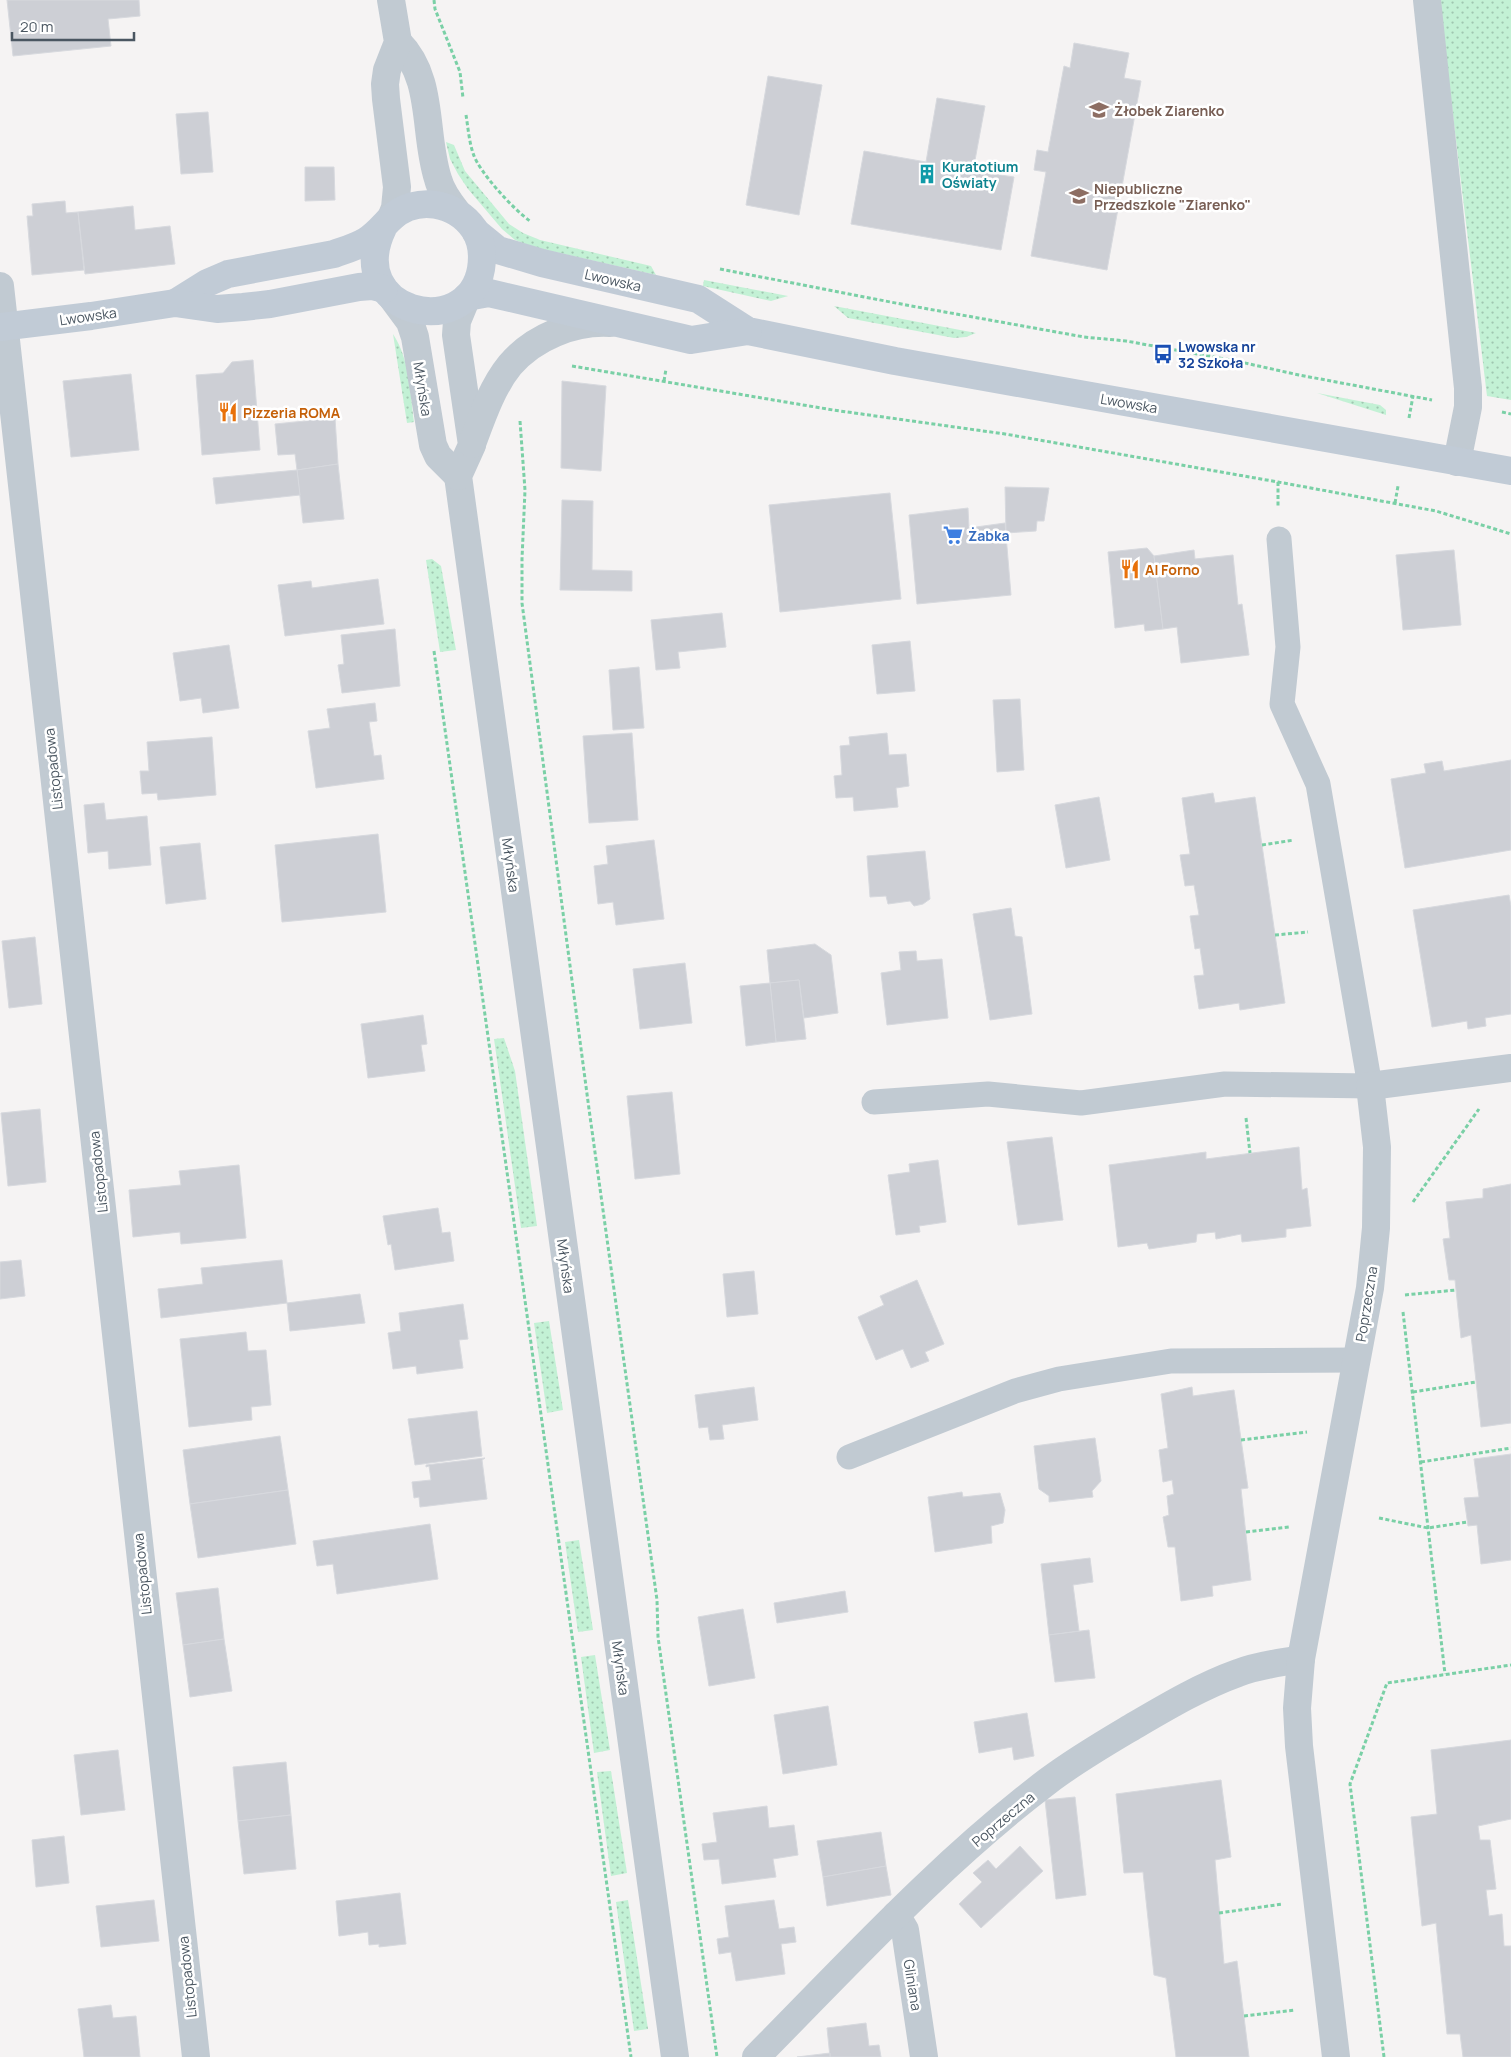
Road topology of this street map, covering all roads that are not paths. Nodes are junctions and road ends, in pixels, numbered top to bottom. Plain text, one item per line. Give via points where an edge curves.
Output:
1 (391, 0) edge
2 (1427, 0) edge
3 (398, 42) junction
4 (457, 212) junction
5 (387, 223) junction
6 (476, 232) junction
7 (0, 286) edge
8 (388, 294) junction
9 (467, 297) junction
10 (175, 304) junction
11 (624, 324) junction
12 (2, 327) edge
13 (748, 330) junction
14 (472, 445) junction
15 (1457, 462) junction
16 (1511, 471) edge
17 (458, 476) junction
18 (1280, 539) dead end
19 (1511, 1068) edge
20 (1370, 1086) junction
21 (874, 1102) dead end
22 (1358, 1360) junction
23 (849, 1456) dead end
24 (1301, 1659) junction
25 (896, 1915) junction
26 (196, 2057) edge
27 (675, 2057) edge
28 (756, 2057) edge
29 (924, 2057) edge
30 (1336, 2057) edge

1 - 3 street
2 - 15 street via 1468,406
3 - 4 street via 408,53 420,77 438,181
3 - 5 street via 386,70 385,84 397,187 396,208
4 - 5 main road via 446,206 423,204 411,206
4 - 6 main road
5 - 8 main road via 374,252 374,265
5 - 10 main road, Lwowska via 366,241 334,254 228,274 207,283
6 - 9 main road via 483,260 475,286
6 - 13 main road, Lwowska via 498,250 542,264 698,298
7 - 12 street, Listopadowa
8 - 9 main road via 404,306 430,312 443,310
8 - 10 main road, Lwowska via 372,286 243,307 217,309
8 - 17 street, Młyńska via 410,322 415,337 433,445 438,456
9 - 11 main road, Lwowska via 489,293
9 - 14 street via 457,321 456,335
10 - 12 main road, Lwowska
11 - 13 main road, Lwowska via 691,340
11 - 14 street via 576,326 543,338 526,350 510,365 499,382
12 - 26 street, Listopadowa
13 - 15 main road, Lwowska via 895,361
14 - 17 street
15 - 16 main road, Lwowska
17 - 27 street, Młyńska
18 - 20 lane via 1288,647 1282,704 1318,784
19 - 20 street
20 - 21 lane via 1225,1084 1081,1104 988,1094
20 - 22 street, Poprzeczna via 1377,1147 1377,1218
22 - 23 lane via 1181,1360 1059,1379 1015,1391
22 - 24 street, Poprzeczna
24 - 25 street, Poprzeczna via 1261,1666 1217,1682 1153,1715 1085,1756 1010,1811
24 - 30 street, Poprzeczna via 1297,1708 1299,1746
25 - 28 street, Poprzeczna
25 - 29 street, Gliniana via 905,1930

